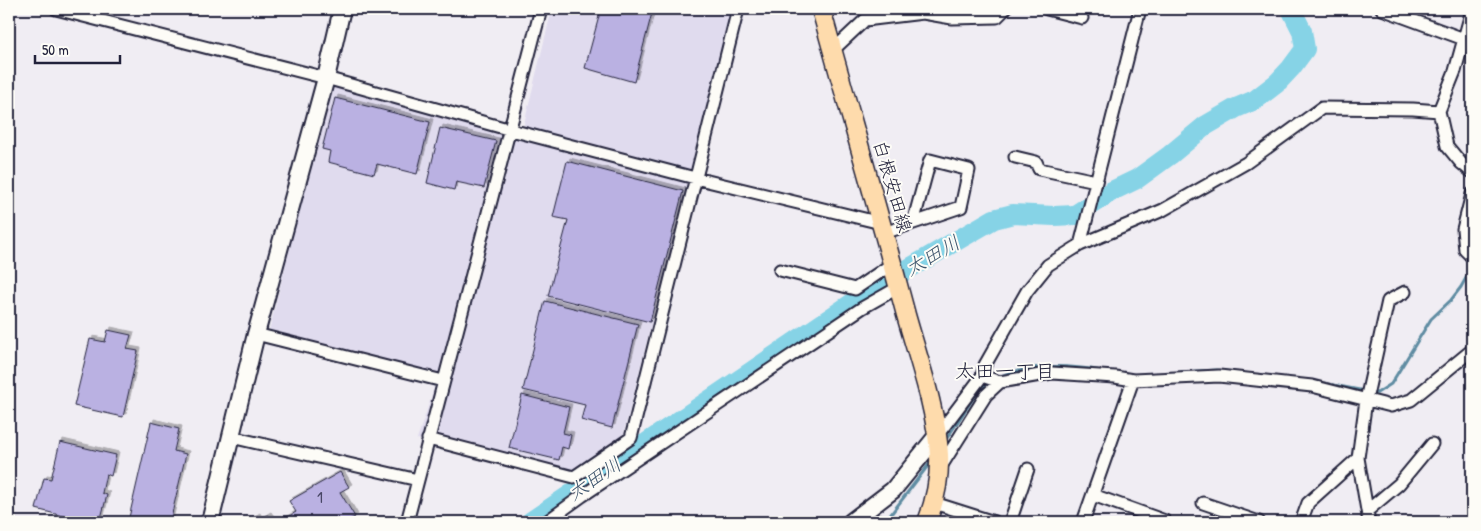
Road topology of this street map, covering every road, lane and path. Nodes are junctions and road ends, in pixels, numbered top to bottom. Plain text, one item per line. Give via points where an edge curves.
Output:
1 (56, 9) edge
2 (342, 9) edge
3 (542, 9) edge
4 (738, 9) edge
5 (821, 9) edge
6 (1005, 9) edge
7 (1047, 9) edge
8 (1140, 9) edge
9 (1382, 9) edge
10 (1472, 10) edge
11 (1082, 18) dead end
12 (1464, 39) junction
13 (832, 51) junction
14 (326, 78) junction
15 (1439, 111) junction
16 (511, 130) junction
17 (1015, 157) dead end
18 (1472, 172) edge
19 (695, 178) junction
20 (1096, 180) junction
21 (1472, 194) edge
22 (913, 223) junction
23 (883, 228) junction
24 (1080, 245) junction
25 (1469, 254) edge
26 (892, 264) junction
27 (780, 270) dead end
28 (899, 287) junction
29 (1405, 292) dead end
30 (256, 334) junction
31 (1472, 350) edge
32 (982, 376) junction
33 (1133, 380) junction
34 (443, 381) junction
35 (1000, 382) junction
36 (1366, 400) junction
37 (231, 436) junction
38 (936, 437) junction
39 (428, 439) junction
40 (1432, 444) dead end
41 (1358, 458) junction
42 (1028, 469) dead end
43 (939, 470) junction
44 (418, 480) junction
45 (1093, 495) junction
46 (1203, 503) dead end
47 (934, 504) junction
48 (1368, 517) edge
49 (1165, 520) dead end
50 (210, 522) edge
51 (407, 522) edge
52 (546, 522) edge
53 (850, 522) edge
54 (927, 522) edge
55 (994, 522) edge
56 (1010, 522) edge
57 (1083, 522) edge
58 (1259, 522) edge
59 (1301, 522) edge

1 - 14 street
2 - 14 street
3 - 16 street
4 - 19 street
5 - 13 main road, 白根安田線
6 - 13 street via 997,17 952,18 923,13 865,20
7 - 11 street
8 - 20 street
9 - 12 street
10 - 12 street
12 - 15 street
13 - 23 main road, 白根安田線
14 - 16 street
14 - 30 street
15 - 18 street via 1447,146
15 - 24 street via 1322,108 1246,163 1213,182 1163,210
16 - 19 street
16 - 34 street
17 - 20 street via 1036,162 1038,169
19 - 23 street
19 - 39 street via 631,438 574,477
20 - 24 street
21 - 25 street via 1463,229
22 - 22 street via 961,207 970,170 930,160
22 - 23 street
23 - 26 main road, 白根安田線
24 - 32 street via 1048,265 1027,291 985,364
26 - 27 street via 855,289
26 - 28 main road, 白根安田線
28 - 38 main road, 白根安田線
28 - 52 street via 862,308
29 - 36 street via 1388,301
30 - 34 street
30 - 37 street
31 - 36 street via 1411,400 1391,406
32 - 35 street
32 - 38 street
33 - 35 street via 1052,373
33 - 36 street via 1219,376 1312,386
33 - 45 street
34 - 39 street
35 - 43 street via 986,395
36 - 41 street
37 - 44 street
37 - 50 street
38 - 43 main road, 白根安田線
38 - 53 street via 893,490
39 - 44 street
40 - 48 street
41 - 48 street
41 - 59 street via 1308,503
42 - 56 street
43 - 47 main road, 白根安田線
44 - 51 street
45 - 49 street
45 - 57 street
46 - 58 street
47 - 54 main road, 白根安田線
47 - 55 street

